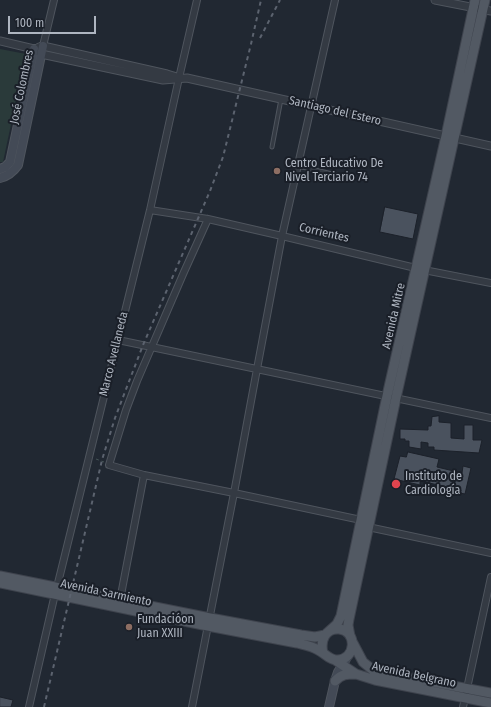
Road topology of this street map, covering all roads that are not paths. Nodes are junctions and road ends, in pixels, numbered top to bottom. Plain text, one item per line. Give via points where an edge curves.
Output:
1 (54, 0) edge
2 (197, 0) edge
3 (335, 0) edge
4 (435, 0) edge
5 (482, 6) edge
6 (0, 41) edge
7 (39, 49) junction
8 (179, 78) junction
9 (281, 99) junction
10 (311, 106) junction
11 (450, 137) junction
12 (491, 146) edge
13 (272, 147) dead end
14 (298, 166) junction
15 (3, 172) edge
16 (341, 176) dead end
17 (150, 210) junction
18 (208, 219) junction
19 (282, 236) junction
20 (421, 269) junction
21 (491, 283) edge
22 (118, 340) junction
23 (151, 347) junction
24 (256, 369) junction
25 (392, 397) junction
26 (491, 418) edge
27 (144, 475) junction
28 (234, 493) junction
29 (361, 520) junction
30 (368, 527) junction
31 (491, 553) edge
32 (0, 576) edge
33 (491, 577) edge
34 (0, 583) edge
35 (56, 590) junction
36 (120, 600) junction
37 (209, 622) junction
38 (326, 634) junction
39 (351, 639) junction
40 (323, 653) junction
41 (339, 663) junction
42 (356, 674) junction
43 (335, 681) junction
44 (491, 693) edge
45 (465, 698) edge
46 (491, 703) edge
47 (29, 707) edge
48 (192, 707) edge
49 (329, 707) edge

1 - 7 street, José Colombres
2 - 8 street, Marco Avellaneda
3 - 10 street
4 - 5 street
5 - 11 main road, Avenida Mitre
6 - 7 street, Santiago del Estero
7 - 8 street, Santiago del Estero via 163,80
7 - 15 main road, José Colombres via 10,162
8 - 9 street, Santiago del Estero
8 - 17 street, Marco Avellaneda
9 - 10 street, Santiago del Estero
9 - 13 lane
10 - 11 street, Santiago del Estero
10 - 14 street
11 - 12 street, Santiago del Estero
11 - 20 main road, Avenida Mitre
14 - 16 lane
14 - 19 street
17 - 18 street, Corrientes
17 - 22 street, Marco Avellaneda
18 - 19 street, Corrientes
18 - 23 street
19 - 20 street, Corrientes
19 - 24 street
20 - 21 street, Corrientes
20 - 25 main road, Avenida Mitre
22 - 23 street
22 - 35 street, Marco Avellaneda
23 - 24 street
23 - 27 street via 126,410 109,465
24 - 25 street
24 - 28 street
25 - 26 street
25 - 29 main road, Avenida Mitre
25 - 30 main road, Avenida Mitre
27 - 28 street
27 - 36 street
28 - 29 street
28 - 37 street
29 - 30 street
29 - 38 main road, Avenida Mitre via 341,616 337,624
30 - 31 street
30 - 39 main road, Avenida Mitre via 349,618
32 - 35 main road, Avenida Sarmiento
33 - 45 street
34 - 35 main road, Avenida Sarmiento
35 - 36 main road, Avenida Sarmiento
35 - 37 main road, Avenida Sarmiento
35 - 47 street, Marco Avellaneda
36 - 37 main road, Avenida Sarmiento
37 - 38 main road, Avenida Sarmiento via 307,637
37 - 40 main road, Avenida Sarmiento via 303,644
37 - 48 street
38 - 39 main road via 338,629 347,632
38 - 40 main road via 322,644
39 - 41 main road via 350,653 339,660
39 - 45 main road, Avenida Belgrano via 363,662 374,670
40 - 41 main road
41 - 42 main road, Avenida Belgrano
41 - 43 main road
42 - 43 main road via 344,674
42 - 45 main road, Avenida Belgrano
43 - 49 main road
44 - 45 main road, Avenida Belgrano
45 - 46 main road, Avenida Belgrano

